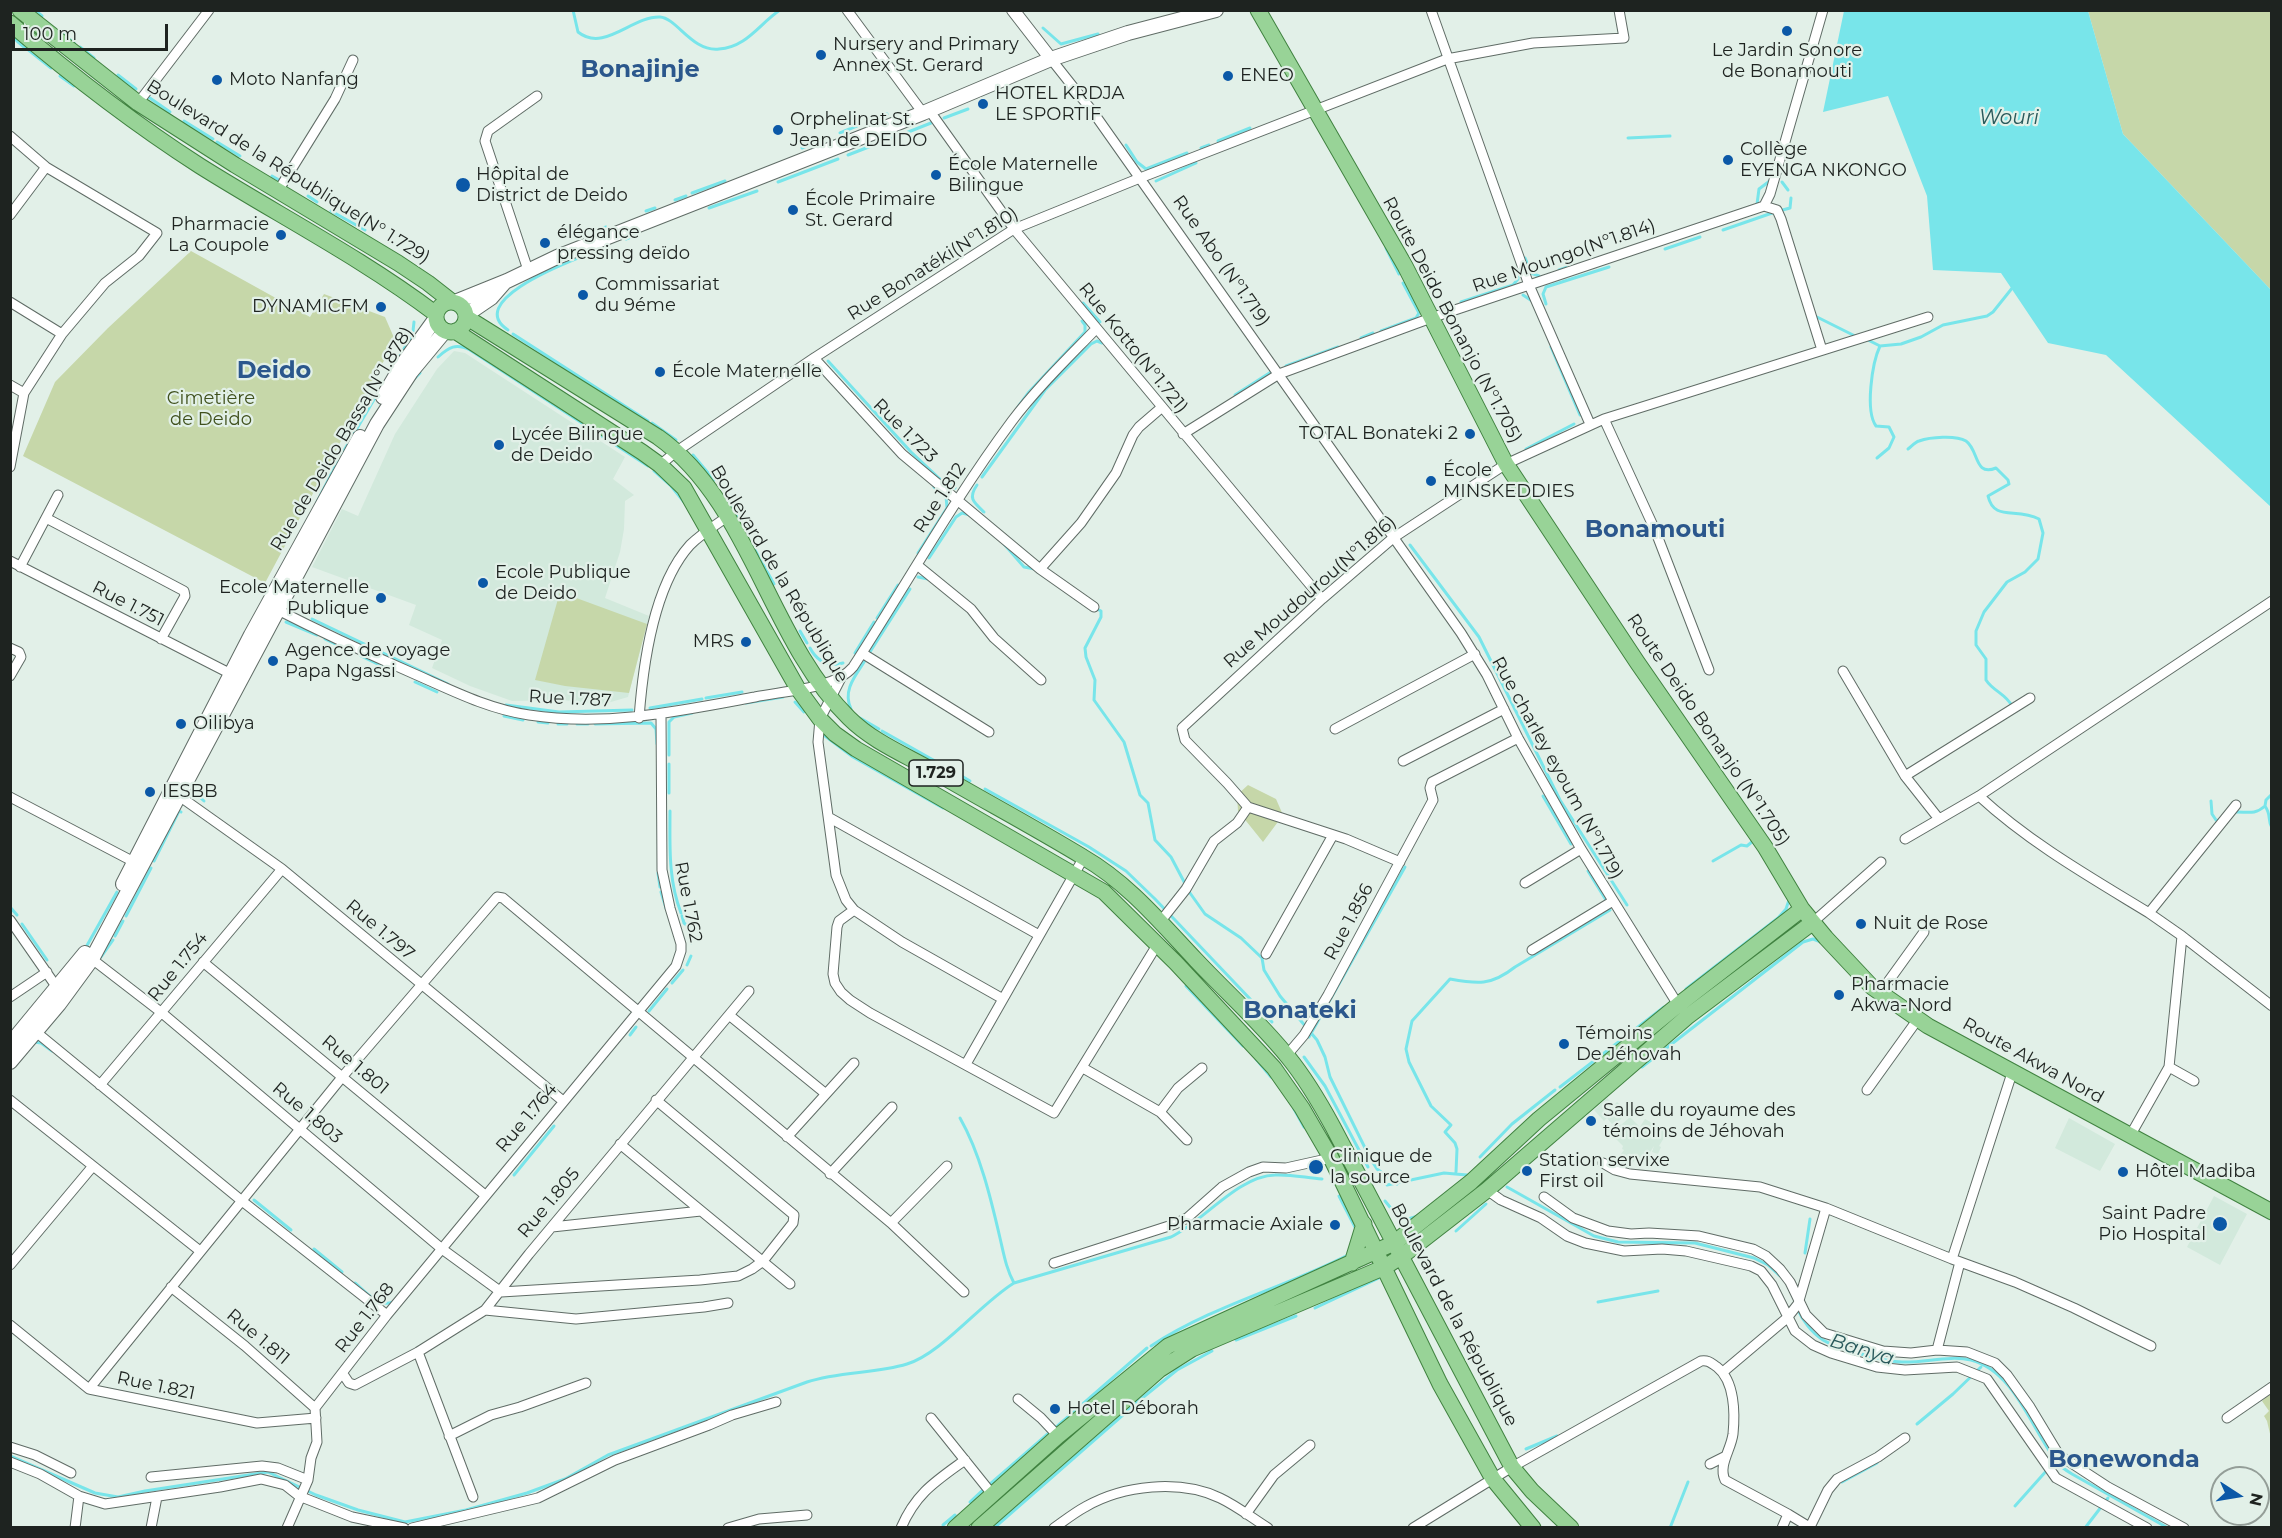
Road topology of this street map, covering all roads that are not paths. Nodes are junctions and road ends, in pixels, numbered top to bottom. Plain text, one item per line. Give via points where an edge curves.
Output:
1 (20, 10) edge
2 (209, 10) edge
3 (847, 10) edge
4 (1013, 10) edge
5 (1216, 10) edge
6 (1258, 10) edge
7 (1431, 10) edge
8 (1619, 10) edge
9 (1823, 10) edge
10 (10, 23) edge
11 (1051, 59) junction
12 (1447, 59) junction
13 (353, 60) dead end
14 (537, 96) dead end
15 (138, 103) junction
16 (1315, 110) junction
17 (926, 111) junction
18 (10, 136) edge
19 (46, 167) junction
20 (1140, 178) junction
21 (278, 191) junction
22 (1764, 206) junction
23 (10, 215) edge
24 (1014, 229) junction
25 (528, 270) junction
26 (507, 281) junction
27 (1529, 285) junction
28 (10, 302) edge
29 (453, 302) junction
30 (436, 316) junction
31 (466, 316) junction
32 (1928, 317) dead end
33 (1431, 318) junction
34 (1095, 330) junction
35 (450, 331) junction
36 (63, 334) junction
37 (1822, 350) junction
38 (814, 358) junction
39 (1279, 374) junction
40 (10, 385) edge
41 (24, 393) junction
42 (1161, 408) junction
43 (1604, 418) junction
44 (1590, 424) junction
45 (1183, 434) junction
46 (677, 451) junction
47 (1506, 464) junction
48 (660, 465) junction
49 (10, 467) edge
50 (58, 495) dead end
51 (957, 500) junction
52 (46, 518) junction
53 (728, 518) junction
54 (708, 529) junction
55 (1393, 538) junction
56 (10, 561) edge
57 (916, 565) junction
58 (20, 567) junction
59 (1040, 569) junction
60 (1322, 599) junction
61 (2271, 601) edge
62 (272, 607) junction
63 (1094, 607) dead end
64 (777, 610) junction
65 (759, 619) junction
66 (161, 639) junction
67 (10, 648) edge
68 (862, 653) junction
69 (1475, 654) junction
70 (1709, 670) dead end
71 (1843, 671) dead end
72 (231, 674) junction
73 (10, 676) edge
74 (841, 678) junction
75 (1041, 680) dead end
76 (820, 684) junction
77 (798, 689) junction
78 (2030, 698) dead end
79 (831, 699) junction
80 (1504, 710) junction
81 (661, 715) junction
82 (639, 718) junction
83 (820, 719) junction
84 (1335, 729) dead end
85 (989, 732) dead end
86 (1518, 738) junction
87 (1403, 761) dead end
88 (1905, 776) junction
89 (176, 794) junction
90 (1979, 796) junction
91 (10, 797) edge
92 (2236, 805) dead end
93 (1248, 807) junction
94 (830, 818) junction
95 (1939, 819) junction
96 (1333, 835) junction
97 (1905, 839) dead end
98 (1581, 849) junction
99 (1084, 857) junction
100 (134, 862) junction
101 (1400, 862) junction
102 (1881, 862) dead end
103 (282, 869) junction
104 (1074, 873) junction
105 (1525, 883) dead end
106 (1613, 901) junction
107 (1802, 909) junction
108 (854, 910) junction
109 (2149, 913) junction
110 (1166, 916) junction
111 (10, 920) edge
112 (1812, 922) junction
113 (1924, 933) dead end
114 (1039, 935) junction
115 (2182, 936) junction
116 (1157, 945) junction
117 (1532, 950) dead end
118 (1266, 954) dead end
119 (92, 959) junction
120 (203, 962) junction
121 (46, 972) junction
122 (421, 986) junction
123 (58, 989) junction
124 (749, 992) dead end
125 (1880, 993) junction
126 (10, 997) edge
127 (1003, 999) junction
128 (2271, 1006) edge
129 (639, 1010) junction
130 (1682, 1011) junction
131 (162, 1013) junction
132 (729, 1015) junction
133 (1918, 1019) junction
134 (36, 1032) junction
135 (10, 1044) edge
136 (1287, 1055) junction
137 (692, 1057) junction
138 (10, 1062) edge
139 (854, 1063) dead end
140 (966, 1064) junction
141 (2169, 1067) junction
142 (1083, 1068) junction
143 (1202, 1068) dead end
144 (2012, 1073) junction
145 (343, 1076) junction
146 (2194, 1081) dead end
147 (100, 1085) junction
148 (1867, 1090) dead end
149 (826, 1094) junction
150 (10, 1100) edge
151 (656, 1100) junction
152 (563, 1101) junction
153 (892, 1107) dead end
154 (1160, 1112) junction
155 (300, 1129) junction
156 (2130, 1136) junction
157 (787, 1137) junction
158 (1186, 1140) dead end
159 (620, 1144) junction
160 (1331, 1158) junction
161 (1603, 1163) dead end
162 (93, 1166) junction
163 (947, 1166) dead end
164 (830, 1174) junction
165 (1487, 1190) junction
166 (485, 1195) junction
167 (1544, 1197) dead end
168 (242, 1201) junction
169 (1826, 1208) junction
170 (701, 1211) junction
171 (2271, 1212) edge
172 (1379, 1216) junction
173 (891, 1223) junction
174 (1364, 1224) junction
175 (552, 1227) junction
176 (1412, 1229) junction
177 (442, 1249) junction
178 (1398, 1250) junction
179 (200, 1251) junction
180 (1378, 1252) junction
181 (763, 1261) junction
182 (1956, 1261) junction
183 (1054, 1263) dead end
184 (1352, 1263) junction
185 (10, 1265) edge
186 (1385, 1267) junction
187 (790, 1284) dead end
188 (171, 1287) junction
189 (501, 1292) junction
190 (964, 1293) dead end
191 (1798, 1301) junction
192 (728, 1303) dead end
193 (485, 1310) junction
194 (387, 1315) junction
195 (1788, 1316) junction
196 (10, 1325) edge
197 (2151, 1346) dead end
198 (1937, 1350) junction
199 (418, 1352) junction
200 (1723, 1372) junction
201 (343, 1374) junction
202 (586, 1383) dead end
203 (2271, 1387) edge
204 (89, 1389) junction
205 (1018, 1399) dead end
206 (776, 1402) dead end
207 (316, 1413) junction
208 (931, 1418) dead end
209 (2227, 1418) dead end
210 (449, 1436) junction
211 (1058, 1436) junction
212 (1905, 1438) dead end
213 (1310, 1445) dead end
214 (10, 1447) edge
215 (1726, 1456) junction
216 (966, 1460) junction
217 (11, 1464) edge
218 (1710, 1464) dead end
219 (1512, 1467) junction
220 (71, 1473) dead end
221 (151, 1477) dead end
222 (1493, 1479) junction
223 (303, 1489) junction
224 (992, 1494) junction
225 (79, 1496) junction
226 (157, 1497) junction
227 (473, 1497) dead end
228 (1245, 1514) junction
229 (1788, 1514) junction
230 (807, 1515) dead end
231 (759, 1523) edge
232 (75, 1527) edge
233 (151, 1527) edge
234 (288, 1527) edge
235 (404, 1527) edge
236 (412, 1527) edge
237 (728, 1527) edge
238 (901, 1527) edge
239 (955, 1527) edge
240 (979, 1527) edge
241 (1054, 1527) edge
242 (1268, 1527) edge
243 (1413, 1527) edge
244 (1533, 1527) edge
245 (1571, 1527) edge
246 (1782, 1527) edge
247 (1810, 1527) edge
248 (2147, 1527) edge
249 (2184, 1527) edge

1 - 15 main road, Boulevard de la République(N° 1.729)
2 - 15 street
3 - 17 street, Rue Kotto(N°1.721)
4 - 11 street, Rue Abo (N°1.719)
5 - 11 main road via 1128,33
6 - 16 main road, Route Deido Bonanjo (N°1.705)
7 - 12 street
8 - 12 street, Rue Bonatéki(N°1.810) via 1624,38 1533,43
9 - 22 street
10 - 30 main road, Boulevard de la République(N° 1.729) via 122,112 199,165 383,277
11 - 17 main road
11 - 20 street, Rue Abo (N°1.719)
12 - 16 street, Rue Bonatéki(N°1.810)
12 - 27 street
13 - 21 street via 335,99
14 - 25 street via 488,131 485,141
15 - 21 main road, Boulevard de la République(N° 1.729)
16 - 20 street, Rue Bonatéki(N°1.810)
16 - 33 main road, Route Deido Bonanjo (N°1.705) via 1401,258
17 - 24 street, Rue Kotto(N°1.721)
17 - 25 main road
18 - 19 street
19 - 23 street
19 - 36 street via 156,233 139,256 105,283
20 - 24 street, Rue Bonatéki(N°1.810)
20 - 39 street, Rue Abo (N°1.719)
21 - 29 main road, Boulevard de la République(N° 1.729) via 398,263
22 - 27 street, Rue Moungo(N°1.814)
22 - 37 street via 1777,210 1781,219
24 - 34 street, Rue Kotto(N°1.721)
24 - 38 street, Rue Bonatéki(N°1.810)
25 - 26 main road
26 - 29 main road
26 - 31 main road
27 - 33 street, Rue Moungo(N°1.814)
27 - 44 street
28 - 36 street
29 - 30 main road via 439,307
29 - 31 main road via 461,305
30 - 35 main road via 439,326
30 - 62 main road, Rue de Deido Bassa(N°1.878) via 385,394
31 - 35 main road via 464,325
31 - 46 main road, Boulevard de la République / 1.729
32 - 37 street, Rue Moudourou(N°1.816)
33 - 39 street, Rue Moungo(N°1.814)
33 - 47 main road, Route Deido Bonanjo (N°1.705)
34 - 42 street, Rue Kotto(N°1.721)
34 - 51 street, Rue 1.812 via 1029,399
35 - 48 main road, Boulevard de la République / 1.729
35 - 62 main road, Rue de Deido Bassa(N°1.878) via 411,372 377,424
36 - 41 street
37 - 43 street, Rue Moudourou(N°1.816)
38 - 46 street, Rue Bonatéki(N°1.810)
38 - 51 street, Rue 1.723 via 902,454
39 - 45 street, Rue Moungo(N°1.814)
39 - 55 street, Rue Abo (N°1.719)
40 - 41 street
41 - 49 street
42 - 45 street, Rue Kotto(N°1.721)
42 - 59 street via 1139,427 1110,482 1081,523
43 - 44 street, Rue Moudourou(N°1.816)
43 - 70 street via 1655,530
44 - 47 street, Rue Moudourou(N°1.816)
45 - 60 street, Rue Kotto(N°1.721)
46 - 48 street, Rue Bonatéki(N°1.810)
46 - 53 main road, Boulevard de la République / 1.729
47 - 55 street, Rue Moudourou(N°1.816)
47 - 107 main road, Route Deido Bonanjo (N°1.705) via 1765,847
48 - 54 main road, Boulevard de la République / 1.729 via 684,488
50 - 52 street
51 - 57 street, Rue 1.812
51 - 59 street, Rue 1.723
52 - 58 street
52 - 66 street via 184,591
53 - 54 street
53 - 64 main road, Boulevard de la République / 1.729
54 - 65 main road, Boulevard de la République / 1.729
54 - 82 street via 689,546 664,592 646,657
55 - 60 street, Rue Moudourou(N°1.816)
55 - 69 street, Rue charley eyoum (N°1.719)
56 - 58 street, Rue 1.751
57 - 68 street, Rue 1.812
57 - 75 street via 971,609 1010,654
58 - 66 street, Rue 1.751
59 - 63 street, Rue 1.723
60 - 93 street, Rue Moudourou(N°1.816) via 1182,728 1185,740
61 - 90 street
62 - 72 main road, Rue de Deido Bassa(N°1.878)
62 - 82 street, Rue 1.787 via 498,709 565,719
62 - 89 main road, Rue de Deido Bassa(N°1.878)
64 - 65 main road
64 - 76 main road, Boulevard de la République / 1.729
65 - 77 main road, Boulevard de la République / 1.729
66 - 72 street, Rue 1.751
67 - 73 street via 21,657
68 - 74 street, Rue 1.812
68 - 85 street
69 - 80 street, Rue charley eyoum (N°1.719)
69 - 84 street
71 - 88 street
72 - 89 main road, Rue de Deido Bassa(N°1.878)
74 - 76 street
74 - 79 street, Rue 1.812
76 - 77 street, Rue 1.787
76 - 79 main road, Boulevard de la République / 1.729
77 - 81 street, Rue 1.787
77 - 83 main road, Boulevard de la République / 1.729
78 - 88 street
79 - 83 street, Rue 1.812
79 - 99 main road, Boulevard de la République / 1.729 via 865,732
80 - 86 street, Rue charley eyoum (N°1.719)
80 - 87 street
81 - 82 street, Rue 1.787
81 - 129 street, Rue 1.762 via 662,870 681,951 676,966
83 - 94 street via 819,749
83 - 104 main road, Boulevard de la République / 1.729 via 881,765
86 - 98 street, Rue charley eyoum (N°1.719)
86 - 101 street, Rue 1.856 via 1432,782 1433,800
88 - 95 street
89 - 100 main road, Rue de Deido Bassa(N°1.878)
89 - 103 street, Rue 1.797
89 - 119 main road, Rue de Deido Bassa(N°1.878)
90 - 95 street
90 - 109 street via 2064,861
91 - 100 street
92 - 109 street
93 - 96 street
93 - 110 street via 1237,823 1214,841
94 - 108 street via 836,875
94 - 114 street
95 - 97 street
96 - 101 street
96 - 118 street
98 - 105 street
98 - 106 street, Rue charley eyoum (N°1.719)
99 - 104 street
99 - 110 main road, Boulevard de la République / 1.729
100 - 123 main road, Rue de Deido Bassa(N°1.878) via 92,943
101 - 136 street, Rue 1.856 via 1316,1015
102 - 112 street
103 - 120 street, Rue 1.754
103 - 122 street, Rue 1.797
104 - 114 street
104 - 116 main road, Boulevard de la République / 1.729 via 1104,892
106 - 117 street
106 - 130 street, Rue charley eyoum (N°1.719)
107 - 112 main road, Route Akwa Nord
107 - 130 main road
108 - 127 street
108 - 140 street via 837,927 833,974 841,992 870,1013
109 - 115 street
110 - 136 main road, Boulevard de la République / 1.729
111 - 121 street
112 - 125 main road, Route Akwa Nord
112 - 130 main road
113 - 125 street
114 - 127 street
115 - 128 street
115 - 141 street
116 - 142 street
116 - 160 main road, Boulevard de la République / 1.729 via 1274,1068
119 - 131 street, Rue 1.803
119 - 134 main road, Rue de Deido Bassa(N°1.878)
120 - 131 street, Rue 1.754
120 - 145 street, Rue 1.801
121 - 123 street
121 - 126 street
122 - 129 street via 494,898 500,897
122 - 145 street
122 - 152 street, Rue 1.797
123 - 135 main road, Rue de Deido Bassa(N°1.878)
124 - 132 street, Rue 1.805
125 - 133 main road, Route Akwa Nord
127 - 140 street
129 - 137 street
129 - 152 street, Rue 1.764
130 - 165 main road
130 - 176 main road via 1539,1119 1471,1182
131 - 147 street, Rue 1.754
131 - 155 street, Rue 1.803
132 - 137 street, Rue 1.805
132 - 149 street
133 - 144 main road, Route Akwa Nord
133 - 148 street
134 - 138 main road, Rue de Deido Bassa(N°1.878)
134 - 147 street
136 - 172 main road, Boulevard de la République / 1.729 via 1317,1098
137 - 151 street, Rue 1.805
137 - 157 street
139 - 149 street
140 - 142 street via 1054,1113
141 - 146 street
141 - 156 street
142 - 154 street
143 - 154 street via 1178,1088
144 - 156 main road, Route Akwa Nord
144 - 182 street
145 - 155 street
145 - 166 street, Rue 1.801
147 - 168 street
149 - 157 street
150 - 162 street
151 - 159 street, Rue 1.805
151 - 181 street via 794,1215 793,1223
152 - 166 street, Rue 1.764
153 - 164 street
154 - 158 street
155 - 168 street
155 - 177 street, Rue 1.803
156 - 171 main road, Route Akwa Nord
157 - 164 street
159 - 170 street
159 - 175 street, Rue 1.805
160 - 174 main road, Boulevard de la République / 1.729
160 - 183 street via 1286,1168 1263,1167 1222,1187 1175,1224
161 - 169 street via 1630,1174 1760,1187
162 - 179 street
162 - 185 street
163 - 173 street
164 - 173 street
165 - 178 main road
165 - 195 street via 1585,1244 1624,1251 1686,1251 1751,1266 1761,1271 1772,1285
166 - 177 street, Rue 1.764
167 - 191 street via 1573,1218 1608,1231 1699,1236 1753,1249 1780,1269
168 - 179 street
168 - 194 street
169 - 182 street
169 - 191 street
170 - 175 street
170 - 181 street
172 - 176 main road
172 - 178 main road, Boulevard de la République / 1.729
173 - 190 street
174 - 180 main road, Boulevard de la République / 1.729
174 - 184 main road
175 - 189 street, Rue 1.805
176 - 178 main road
177 - 189 street, Rue 1.803
177 - 194 street, Rue 1.768
178 - 180 main road
178 - 186 main road
178 - 219 main road, Boulevard de la République
179 - 188 street
180 - 184 main road
180 - 186 main road, Boulevard de la République
181 - 187 street
181 - 189 street via 738,1276
182 - 197 street via 2015,1282
182 - 198 street
184 - 211 main road via 1168,1346
186 - 222 main road, Boulevard de la République via 1440,1384
186 - 240 main road via 1175,1358
188 - 204 street
188 - 207 street, Rue 1.811 via 245,1346
189 - 193 street, Rue 1.805
191 - 195 street
191 - 198 street via 1824,1333 1883,1351
192 - 193 street via 576,1319
193 - 199 street, Rue 1.805
194 - 201 street, Rue 1.768
195 - 200 street
195 - 248 street via 1795,1331 1813,1345 1859,1363 1905,1370 1957,1366 1988,1379 2056,1478
196 - 204 street, Rue 1.821
198 - 249 street via 1967,1352 1995,1363 2030,1407 2059,1455 2108,1487
199 - 201 street, Rue 1.805 via 355,1385
199 - 210 street
200 - 215 street via 1729,1383 1732,1407 1733,1436
200 - 219 street via 1710,1362 1701,1361
201 - 207 street, Rue 1.768
202 - 210 street via 491,1415
203 - 209 street
204 - 207 street, Rue 1.821 via 257,1423
205 - 211 street
206 - 236 street via 615,1460 538,1498
207 - 223 street via 317,1442
208 - 216 street
210 - 227 street
211 - 224 main road
212 - 247 street via 1837,1479
213 - 228 street via 1274,1475
214 - 220 street
215 - 218 street
215 - 229 street via 1722,1470 1725,1480
216 - 224 street
216 - 238 street via 915,1500
217 - 225 street via 40,1474
219 - 222 street
219 - 245 main road, Boulevard de la République
221 - 223 street via 262,1466 278,1468
222 - 243 street
222 - 244 main road, Boulevard de la République
223 - 226 street via 261,1479
223 - 234 street
223 - 235 street via 352,1517
224 - 239 main road
225 - 226 street via 105,1504
225 - 232 street
226 - 233 street
228 - 241 street via 1219,1498 1189,1488 1144,1488 1086,1506
228 - 242 street
229 - 246 street
229 - 247 street
230 - 231 street
231 - 237 street

